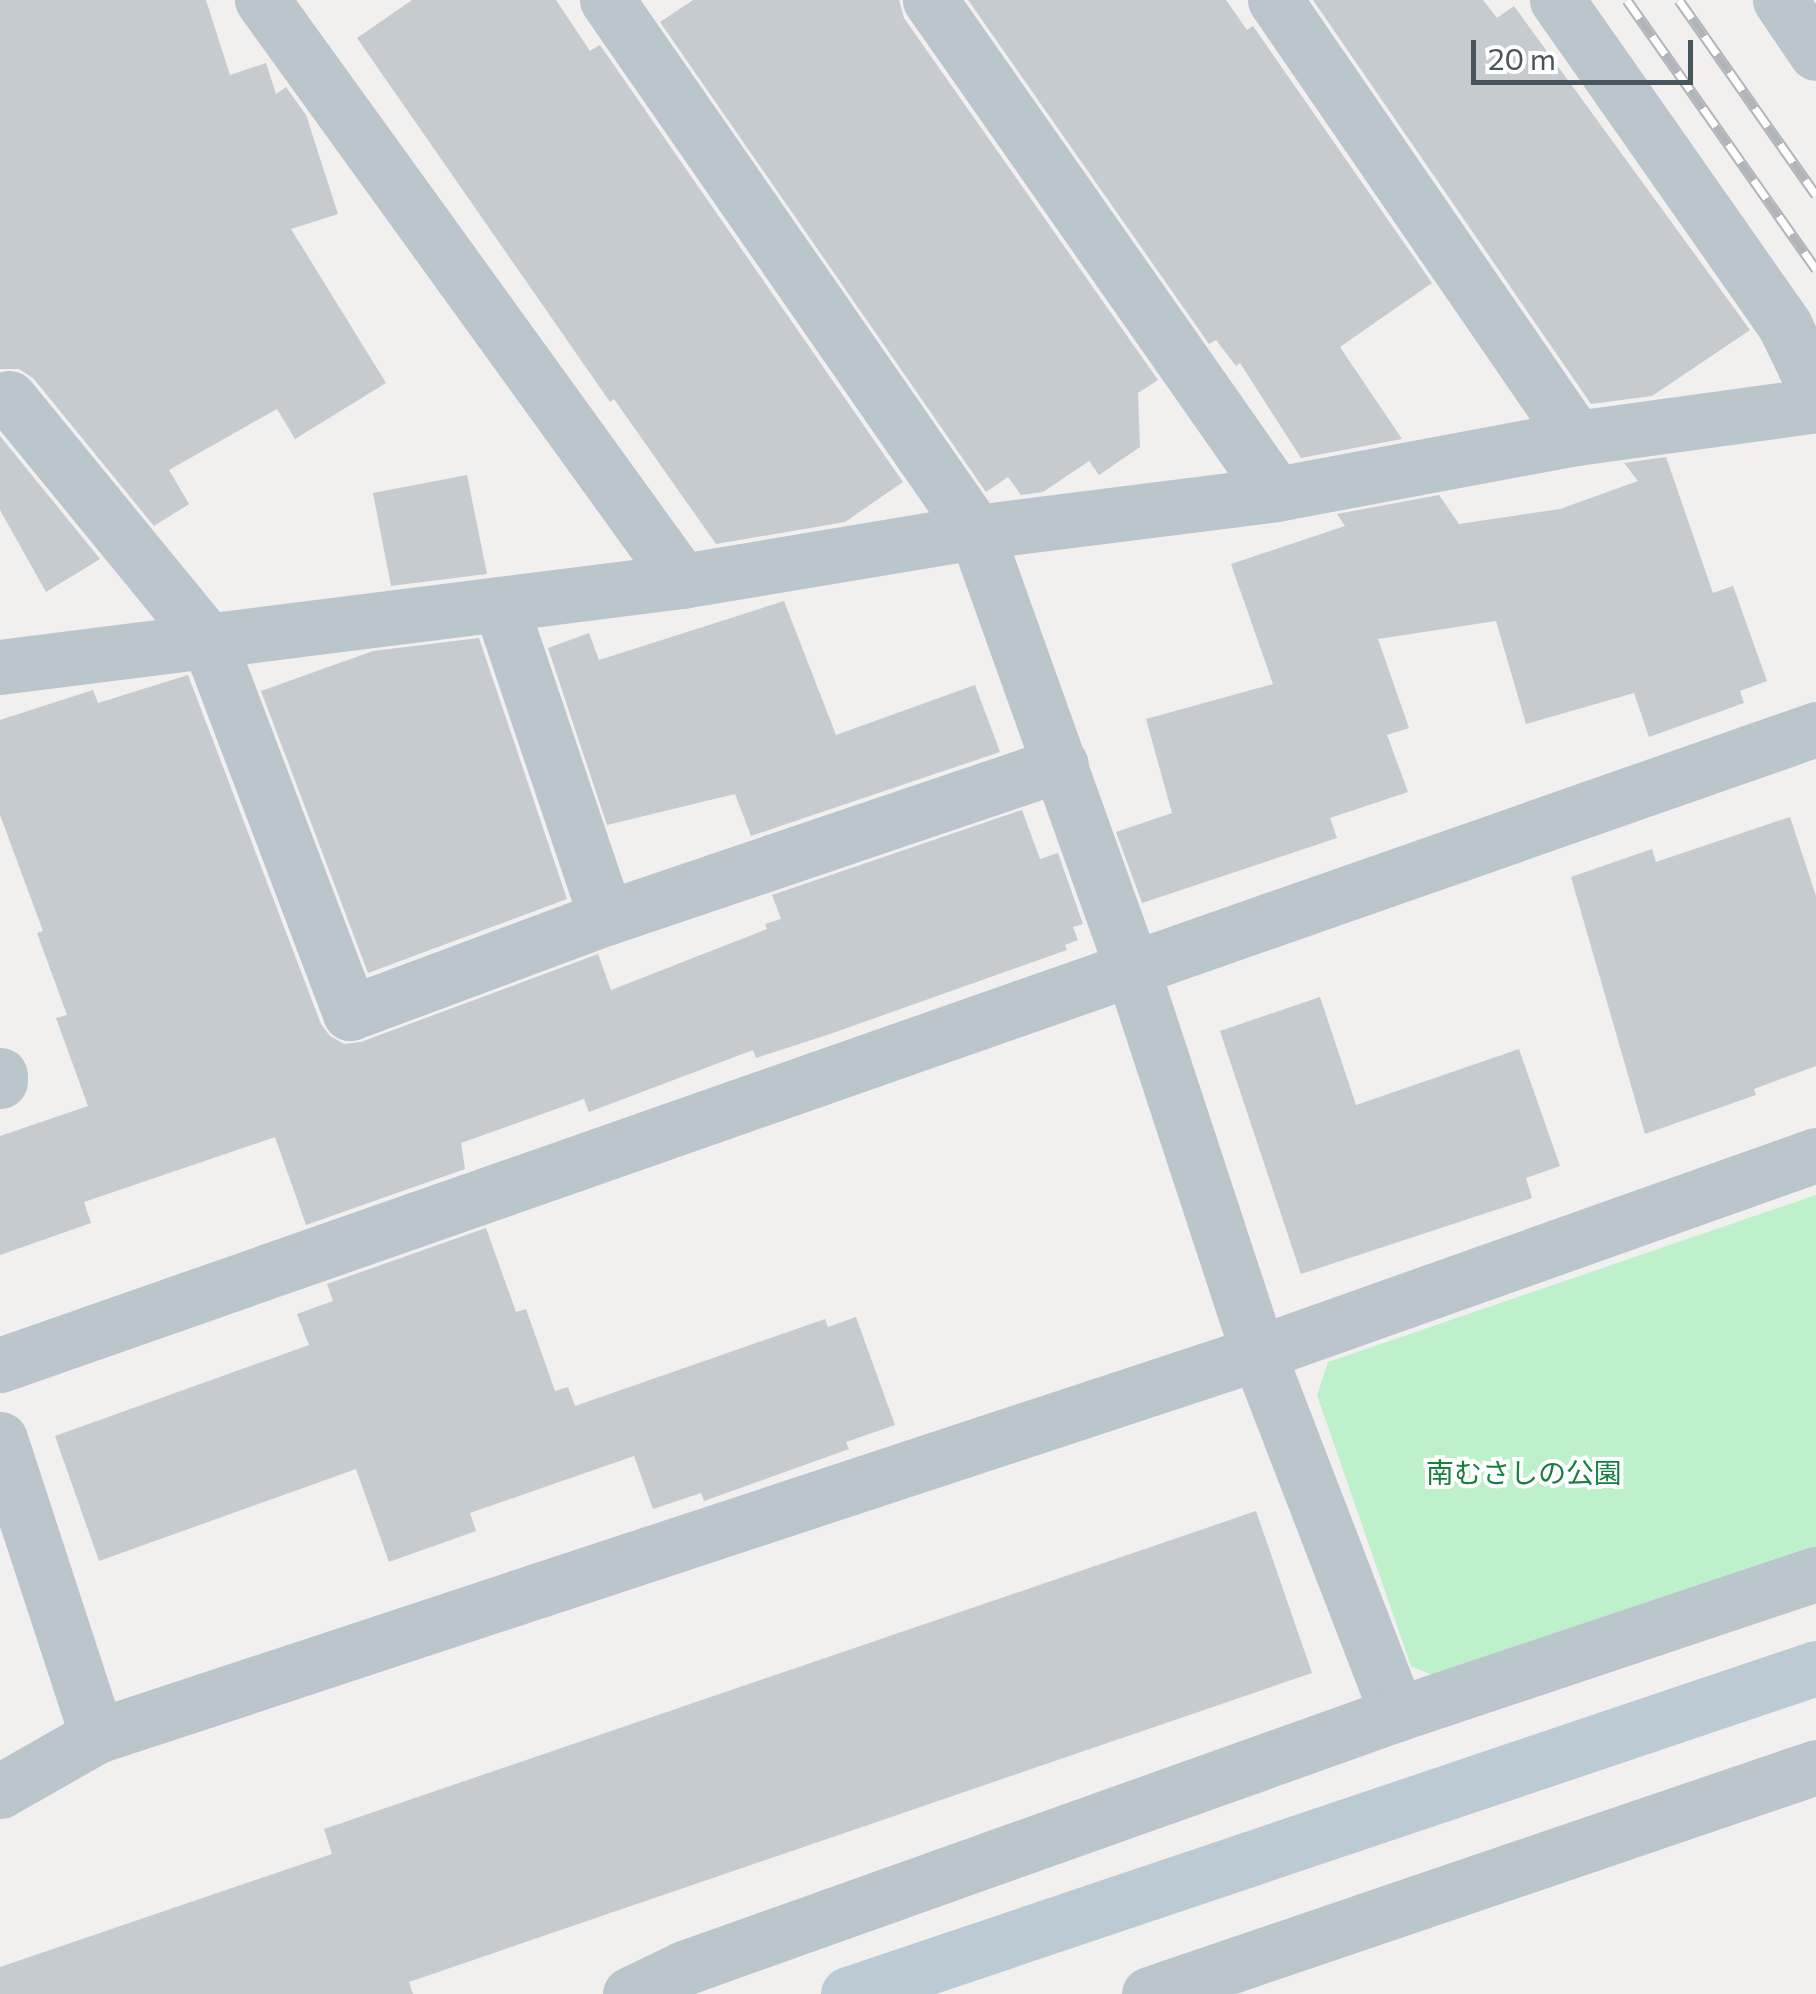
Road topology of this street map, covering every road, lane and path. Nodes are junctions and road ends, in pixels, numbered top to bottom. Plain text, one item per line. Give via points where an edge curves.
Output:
1 (262, 0) edge
2 (607, 0) edge
3 (930, 0) edge
4 (1276, 0) edge
5 (1557, 0) edge
6 (1816, 390) edge
7 (8, 398) dead end
8 (1816, 405) edge
9 (1576, 438) junction
10 (1276, 494) junction
11 (976, 532) junction
12 (682, 581) junction
13 (500, 604) junction
14 (209, 642) junction
15 (0, 667) edge
16 (1816, 730) edge
17 (1060, 764) junction
18 (606, 918) junction
19 (1131, 966) junction
20 (1816, 1154) edge
21 (1258, 1353) junction
22 (0, 1365) edge
23 (0, 1439) edge
24 (1816, 1574) edge
25 (1816, 1668) edge
26 (1396, 1714) junction
27 (97, 1736) junction
28 (1816, 1767) edge
29 (0, 1791) edge
30 (630, 1994) edge
31 (848, 1994) edge
32 (1149, 1994) edge

1 - 12 street
2 - 11 street
3 - 10 street
4 - 9 street
5 - 6 street via 1785,326
7 - 14 street
8 - 9 street
9 - 10 street
10 - 11 street
11 - 12 street
11 - 17 street
12 - 13 street
13 - 14 street
13 - 18 street
14 - 15 street
14 - 18 street via 350,1014
16 - 19 street
17 - 18 street
17 - 19 street
19 - 21 street
19 - 22 street
20 - 21 street
21 - 26 street
21 - 27 street
23 - 27 street
24 - 26 street
25 - 31 street
26 - 30 street via 684,1968
27 - 29 street
28 - 32 street

